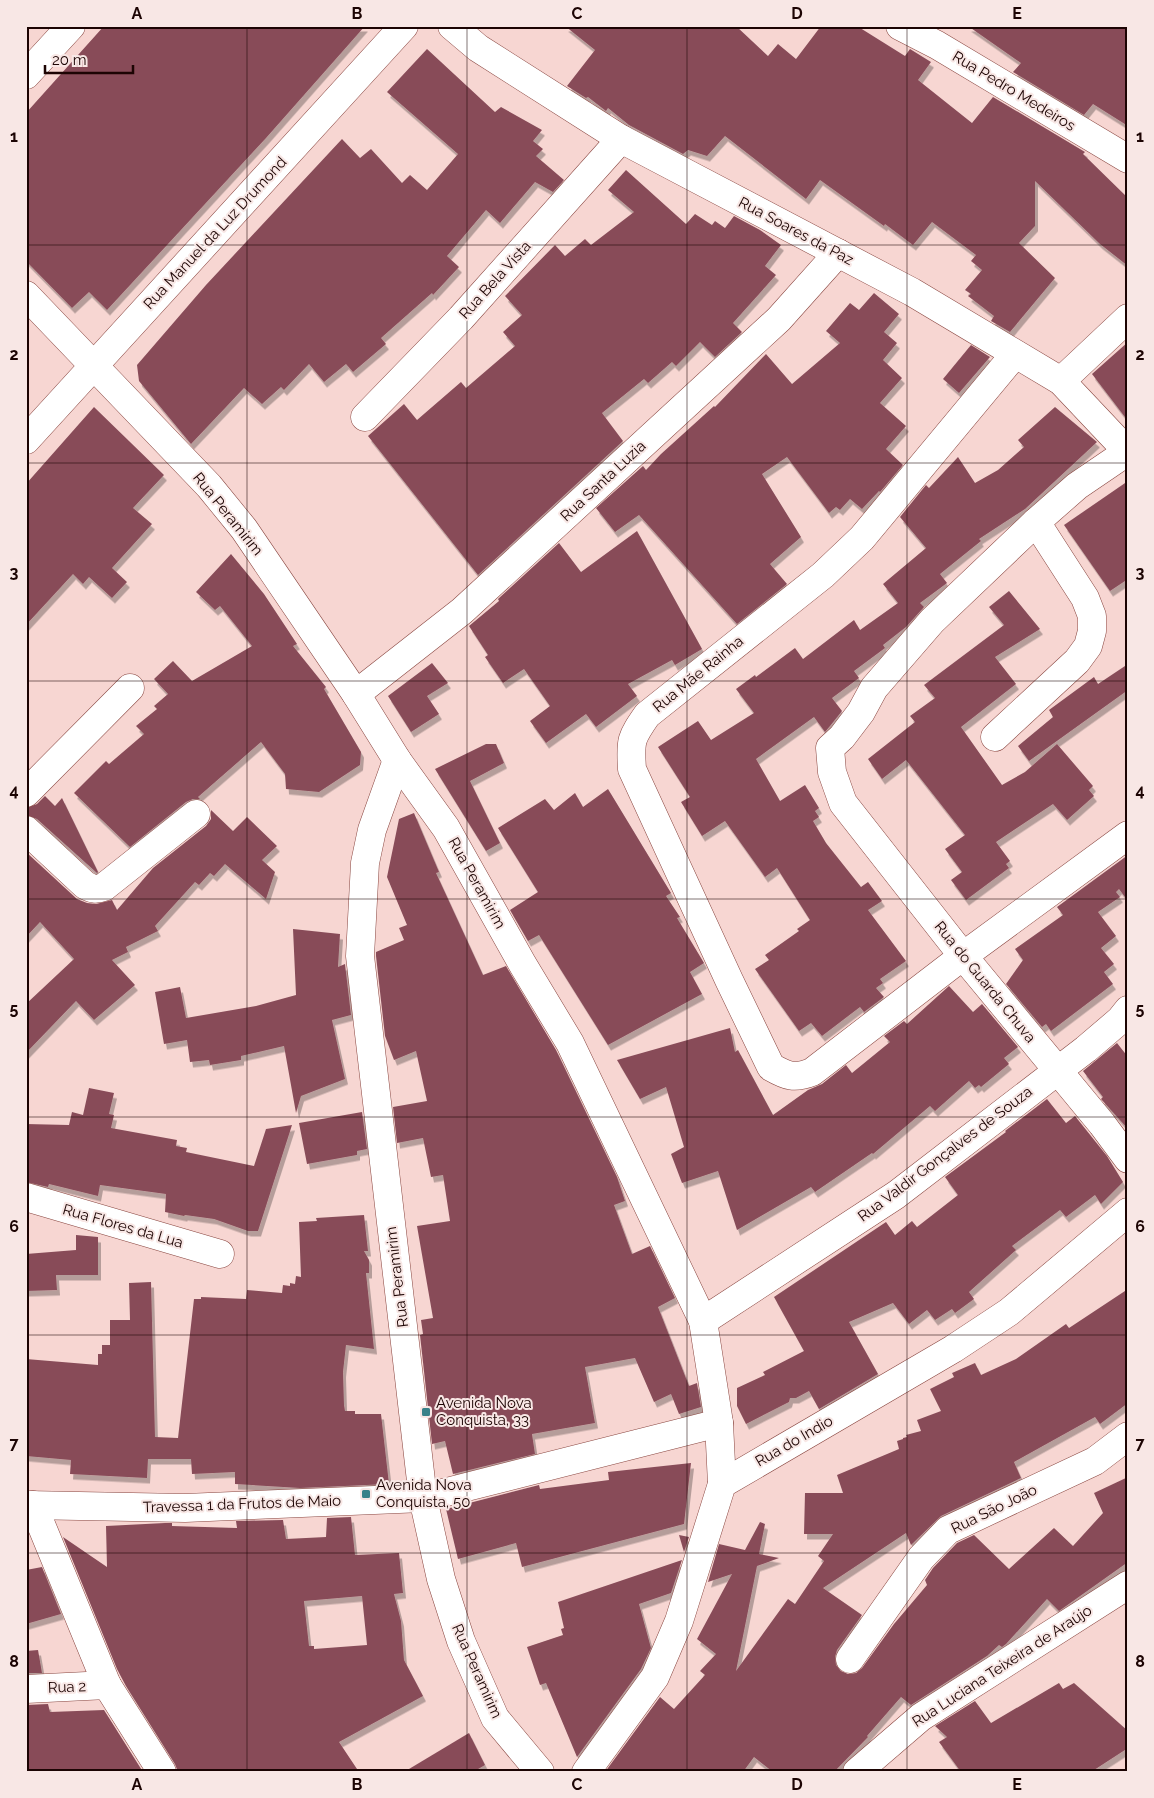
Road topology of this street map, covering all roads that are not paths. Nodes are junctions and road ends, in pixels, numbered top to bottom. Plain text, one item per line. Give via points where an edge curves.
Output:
1 (71, 26) edge
2 (404, 26) edge
3 (452, 26) edge
4 (900, 26) edge
5 (26, 75) edge
6 (621, 139) junction
7 (1128, 158) edge
8 (838, 253) junction
9 (26, 295) edge
10 (1128, 318) edge
11 (1015, 354) junction
12 (92, 366) junction
13 (1060, 381) junction
14 (365, 417) dead end
15 (26, 440) edge
16 (1127, 452) edge
17 (1036, 522) junction
18 (130, 688) dead end
19 (356, 694) junction
20 (995, 737) dead end
21 (397, 760) junction
22 (26, 792) edge
23 (196, 814) dead end
24 (26, 830) edge
25 (1128, 835) edge
26 (963, 956) junction
27 (1128, 1010) edge
28 (1058, 1070) junction
29 (1128, 1159) edge
30 (26, 1197) edge
31 (1128, 1212) edge
32 (220, 1254) dead end
33 (703, 1321) junction
34 (719, 1423) junction
35 (1128, 1436) edge
36 (722, 1484) junction
37 (422, 1498) junction
38 (29, 1505) edge
39 (1128, 1585) edge
40 (850, 1659) dead end
41 (107, 1686) junction
42 (26, 1689) edge
43 (162, 1772) edge
44 (540, 1772) edge
45 (586, 1772) edge
46 (857, 1772) edge

1 - 5 street
2 - 12 street, Rua Manuel da Luz Drumond
3 - 6 street, Rua Soares da Paz via 478,48
4 - 7 street, Rua Pedro Medeiros
6 - 8 street, Rua Soares da Paz
6 - 14 street, Rua Bela Vista via 461,318
8 - 11 street, Rua Soares da Paz via 912,292
8 - 19 street, Rua Santa Luzia via 779,319 462,611
9 - 12 street, Rua Peramirim
10 - 13 street
11 - 13 street, Rua Soares da Paz
11 - 26 street, Rua Mãe Rainha via 862,538 823,575 647,715 633,735 630,749 632,769 771,1067 784,1075 799,1077 812,1072
12 - 15 street, Rua Manuel da Luz Drumond
12 - 19 street, Rua Peramirim via 209,486 244,529
13 - 16 street, Rua Soares da Paz
16 - 17 street via 1077,486
17 - 20 street via 1085,598 1092,616 1092,631 1088,646 1077,661
17 - 26 street, Rua do Guarda Chuva via 932,621 874,688 861,712 830,748 832,772 843,803
18 - 22 street
19 - 21 street, Rua Peramirim
21 - 33 street, Rua Peramirim via 446,828 570,1043
21 - 37 street, Rua Peramirim via 372,830 365,864 360,956
23 - 24 street via 98,889 85,885
25 - 26 street
26 - 28 street, Rua do Guarda Chuva
27 - 28 street, Rua Valdir Gonçalves de Souza
28 - 29 street, Rua do Guarda Chuva
28 - 33 street, Rua Valdir Gonçalves de Souza via 896,1195
30 - 32 street, Rua Flores da Lua
31 - 36 street, Rua do Indio via 1009,1312 953,1349
33 - 34 street, Rua Peramirim
34 - 36 street, Rua Peramirim
34 - 37 street, Travessa 1 da Frutos de Maio
35 - 40 street, Rua São João via 1094,1461 948,1530 921,1558
36 - 45 street via 679,1621 655,1677
37 - 38 street, Travessa 1 da Frutos de Maio via 185,1508
37 - 44 street, Rua Peramirim via 460,1641 495,1718
38 - 41 street
39 - 46 street, Rua Luciana Teixeira de Araújo via 921,1716
41 - 42 street, Rua 2
41 - 43 street

